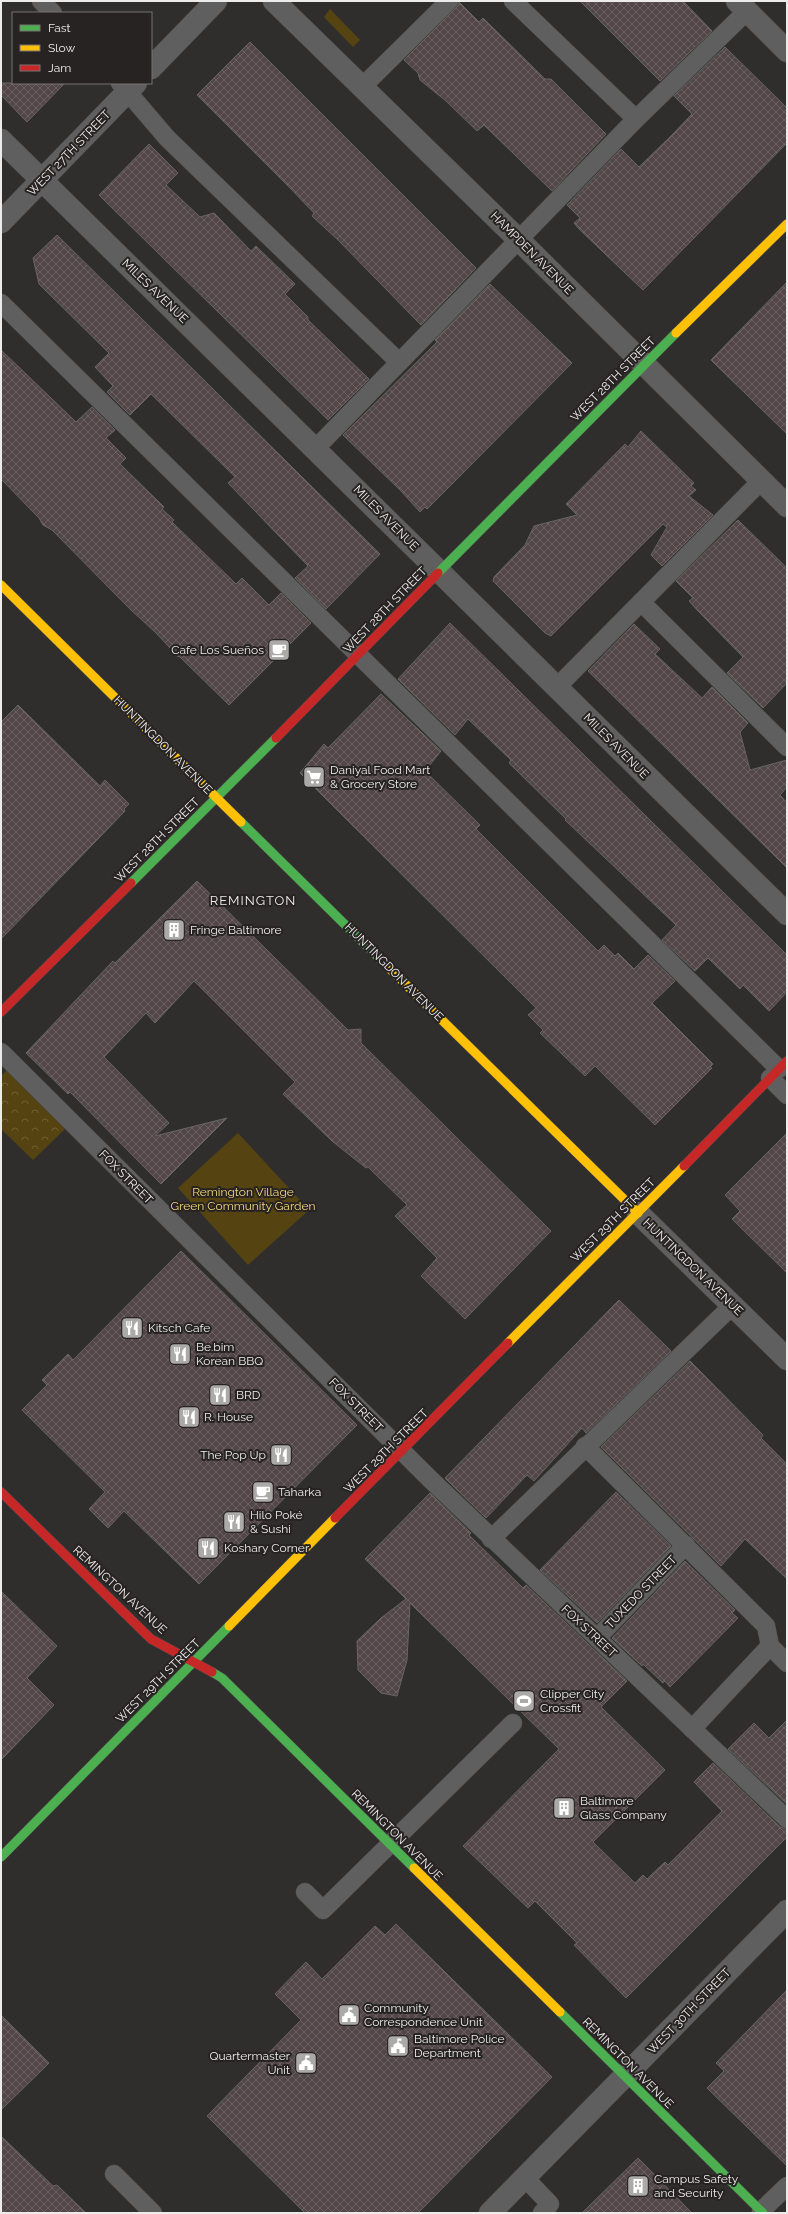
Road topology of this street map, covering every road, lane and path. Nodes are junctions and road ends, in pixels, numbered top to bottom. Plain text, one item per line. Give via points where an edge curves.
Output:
1 (41, 1) edge
2 (216, 1) edge
3 (274, 1) edge
4 (449, 1) edge
5 (513, 1) edge
6 (742, 6) edge
7 (52, 12) edge
8 (787, 51) edge
9 (152, 67) edge
10 (128, 86) edge
11 (363, 86) junction
12 (636, 119) junction
13 (1, 140) edge
14 (42, 181) junction
15 (1, 222) edge
16 (787, 224) edge
17 (518, 239) junction
18 (1, 303) edge
19 (399, 362) junction
20 (645, 364) junction
21 (316, 448) junction
22 (761, 481) junction
23 (787, 506) edge
24 (439, 572) junction
25 (1, 585) edge
26 (641, 602) junction
27 (358, 656) junction
28 (557, 687) junction
29 (787, 747) edge
30 (216, 798) junction
31 (787, 914) edge
32 (1, 1012) edge
33 (1, 1052) edge
34 (779, 1069) edge
35 (787, 1095) edge
36 (638, 1213) junction
37 (733, 1305) junction
38 (787, 1359) edge
39 (585, 1446) junction
40 (402, 1451) junction
41 (1, 1492) edge
42 (491, 1539) junction
43 (686, 1545) junction
44 (597, 1638) junction
45 (770, 1646) junction
46 (193, 1662) junction
47 (787, 1662) edge
48 (513, 1723) dead end
49 (692, 1729) junction
50 (787, 1818) edge
51 (389, 1845) junction
52 (1, 1857) edge
53 (305, 1892) dead end
54 (787, 1911) edge
55 (625, 2077) junction
56 (114, 2174) dead end
57 (525, 2178) junction
58 (787, 2186) edge
59 (762, 2212) edge
60 (153, 2213) edge
61 (490, 2213) edge
62 (542, 2213) edge

1 - 7 lane
2 - 9 street
3 - 11 street, HAMPDEN AVENUE
4 - 11 lane
5 - 12 lane
6 - 8 street
6 - 12 lane
10 - 14 street, WEST 27TH STREET
10 - 19 lane via 167,138
11 - 17 street, HAMPDEN AVENUE
12 - 17 lane
13 - 14 street, MILES AVENUE
14 - 15 street, WEST 27TH STREET
14 - 21 street, MILES AVENUE
16 - 20 main road, WEST 28TH STREET
17 - 19 lane
17 - 20 street, HAMPDEN AVENUE
18 - 27 lane
19 - 21 lane
20 - 22 street, HAMPDEN AVENUE
20 - 24 main road, WEST 28TH STREET
21 - 24 street, MILES AVENUE
22 - 23 street, HAMPDEN AVENUE
22 - 26 lane
24 - 27 main road, WEST 28TH STREET
24 - 28 street, MILES AVENUE
25 - 30 main road, HUNTINGDON AVENUE
26 - 28 lane
26 - 29 lane
27 - 30 main road, WEST 28TH STREET
27 - 34 lane
28 - 31 street, MILES AVENUE
30 - 32 main road, WEST 28TH STREET
30 - 36 main road, HUNTINGDON AVENUE
33 - 40 lane, FOX STREET
34 - 35 lane
34 - 36 main road, WEST 29TH STREET
36 - 37 street, HUNTINGDON AVENUE
36 - 40 main road, WEST 29TH STREET
37 - 38 street, HUNTINGDON AVENUE
37 - 39 lane
39 - 42 lane
39 - 43 lane
40 - 42 lane, FOX STREET
40 - 46 main road, WEST 29TH STREET
41 - 46 main road, REMINGTON AVENUE via 151,1639 170,1652
42 - 44 lane, FOX STREET
43 - 44 lane, TUXEDO STREET
43 - 45 lane via 766,1626
44 - 49 lane, FOX STREET
45 - 47 lane
45 - 49 lane
46 - 51 main road, REMINGTON AVENUE via 222,1678
46 - 52 main road, WEST 29TH STREET
48 - 51 lane
49 - 50 lane, FOX STREET
51 - 53 lane via 324,1910
51 - 55 main road, REMINGTON AVENUE
54 - 55 street, WEST 30TH STREET
55 - 57 street, WEST 30TH STREET
55 - 59 main road, REMINGTON AVENUE
56 - 60 lane
57 - 61 street, WEST 30TH STREET
57 - 62 lane via 550,2204
58 - 59 lane

